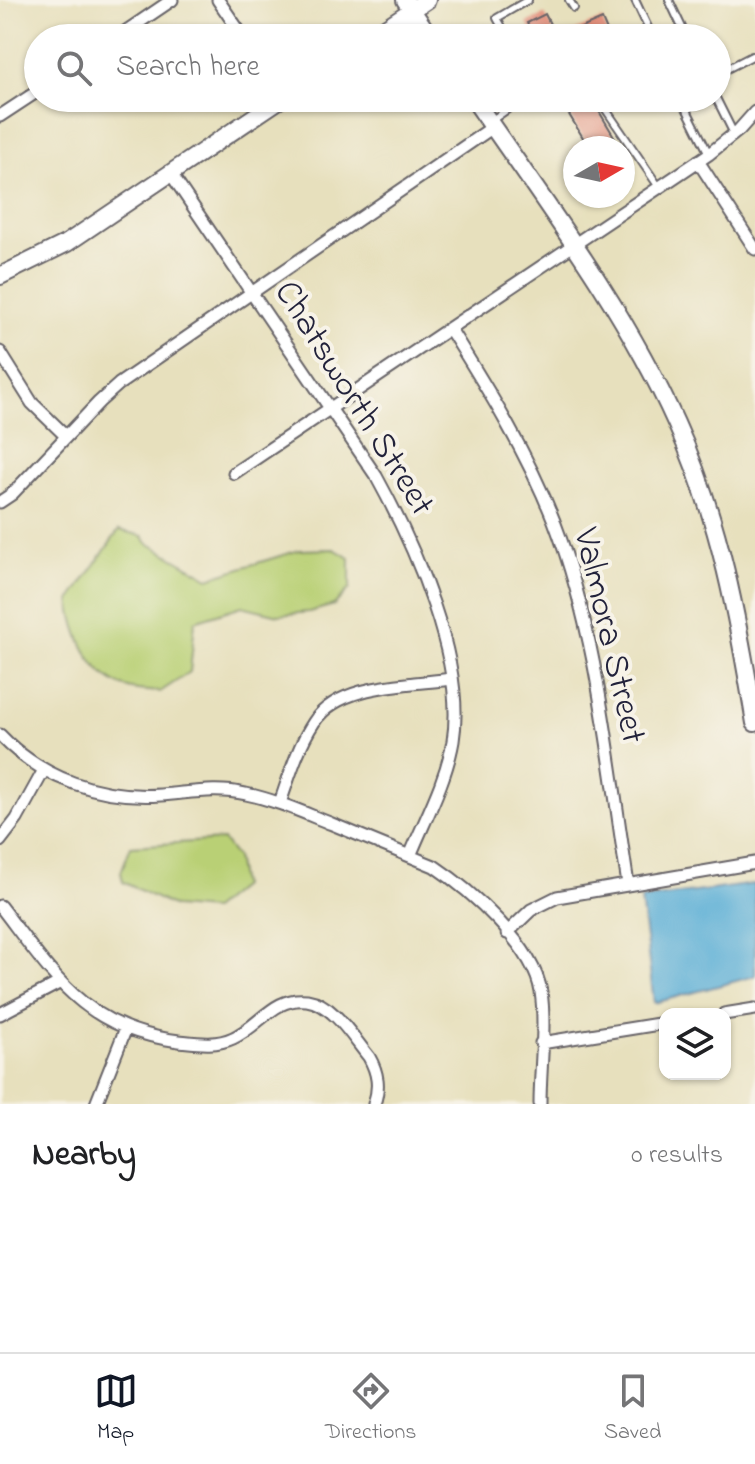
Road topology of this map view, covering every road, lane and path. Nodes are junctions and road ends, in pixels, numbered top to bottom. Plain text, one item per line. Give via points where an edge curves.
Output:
1 (172, 0) edge
2 (218, 0) edge
3 (528, 0) edge
4 (569, 0) edge
5 (635, 0) edge
6 (669, 0) edge
7 (415, 3) edge
8 (574, 8) dead end
9 (137, 24) edge
10 (234, 24) edge
11 (388, 24) edge
12 (425, 24) edge
13 (500, 24) edge
14 (646, 24) edge
15 (680, 24) edge
16 (752, 56) dead end
17 (731, 67) edge
18 (24, 100) edge
19 (262, 112) edge
20 (483, 112) edge
21 (506, 112) edge
22 (608, 112) edge
23 (688, 112) edge
24 (723, 112) edge
25 (755, 112) edge
26 (0, 116) edge
27 (491, 124) junction
28 (734, 134) junction
29 (709, 154) junction
30 (698, 161) junction
31 (171, 174) junction
32 (659, 187) junction
33 (573, 245) junction
34 (755, 249) edge
35 (0, 276) edge
36 (253, 293) junction
37 (450, 329) junction
38 (0, 352) edge
39 (331, 410) junction
40 (66, 436) junction
41 (234, 473) dead end
42 (0, 502) edge
43 (452, 679) junction
44 (755, 721) edge
45 (0, 735) edge
46 (44, 770) junction
47 (280, 803) junction
48 (0, 841) edge
49 (410, 856) junction
50 (755, 863) edge
51 (628, 884) junction
52 (0, 906) edge
53 (507, 933) junction
54 (59, 983) junction
55 (755, 1009) edge
56 (731, 1013) edge
57 (0, 1014) edge
58 (659, 1024) edge
59 (126, 1028) junction
60 (541, 1043) junction
61 (96, 1104) edge
62 (374, 1104) edge
63 (540, 1104) edge

1 - 9 street
2 - 10 street
3 - 13 lane via 497,18
4 - 8 lane
5 - 14 lane
6 - 15 lane
7 - 11 main road
7 - 12 main road
16 - 17 lane
18 - 26 street
19 - 31 main road
20 - 27 main road
21 - 27 lane
22 - 32 lane
23 - 29 lane
24 - 28 lane
25 - 28 street
27 - 33 main road
27 - 36 street
28 - 29 street
29 - 30 street
30 - 32 street
30 - 34 street
31 - 35 main road via 67,243
31 - 36 street, Chatsworth Street
32 - 33 street
33 - 37 street
33 - 44 main road via 634,339 695,469 733,596
36 - 39 street, Chatsworth Street
36 - 40 street via 119,384
37 - 39 street
37 - 51 street, Valmora Street via 519,443 568,562 589,641
38 - 40 street via 32,403
39 - 41 street
39 - 43 street, Chatsworth Street via 376,476 411,545 437,615
40 - 42 street
43 - 47 street via 356,692 330,705 313,723
43 - 49 street, Chatsworth Street via 455,720 449,760
45 - 46 street
46 - 47 street via 82,787 124,795 218,790
46 - 48 street
47 - 49 street
49 - 53 street via 454,879
50 - 51 street
51 - 53 street via 557,897 531,910
52 - 54 street
53 - 60 street via 528,957 539,982
54 - 57 street
54 - 59 street via 91,1010
55 - 56 street
58 - 60 street
59 - 61 street
59 - 62 street via 155,1038 216,1044 240,1035 282,1003 313,1001 328,1009 369,1057 377,1075
60 - 63 street

